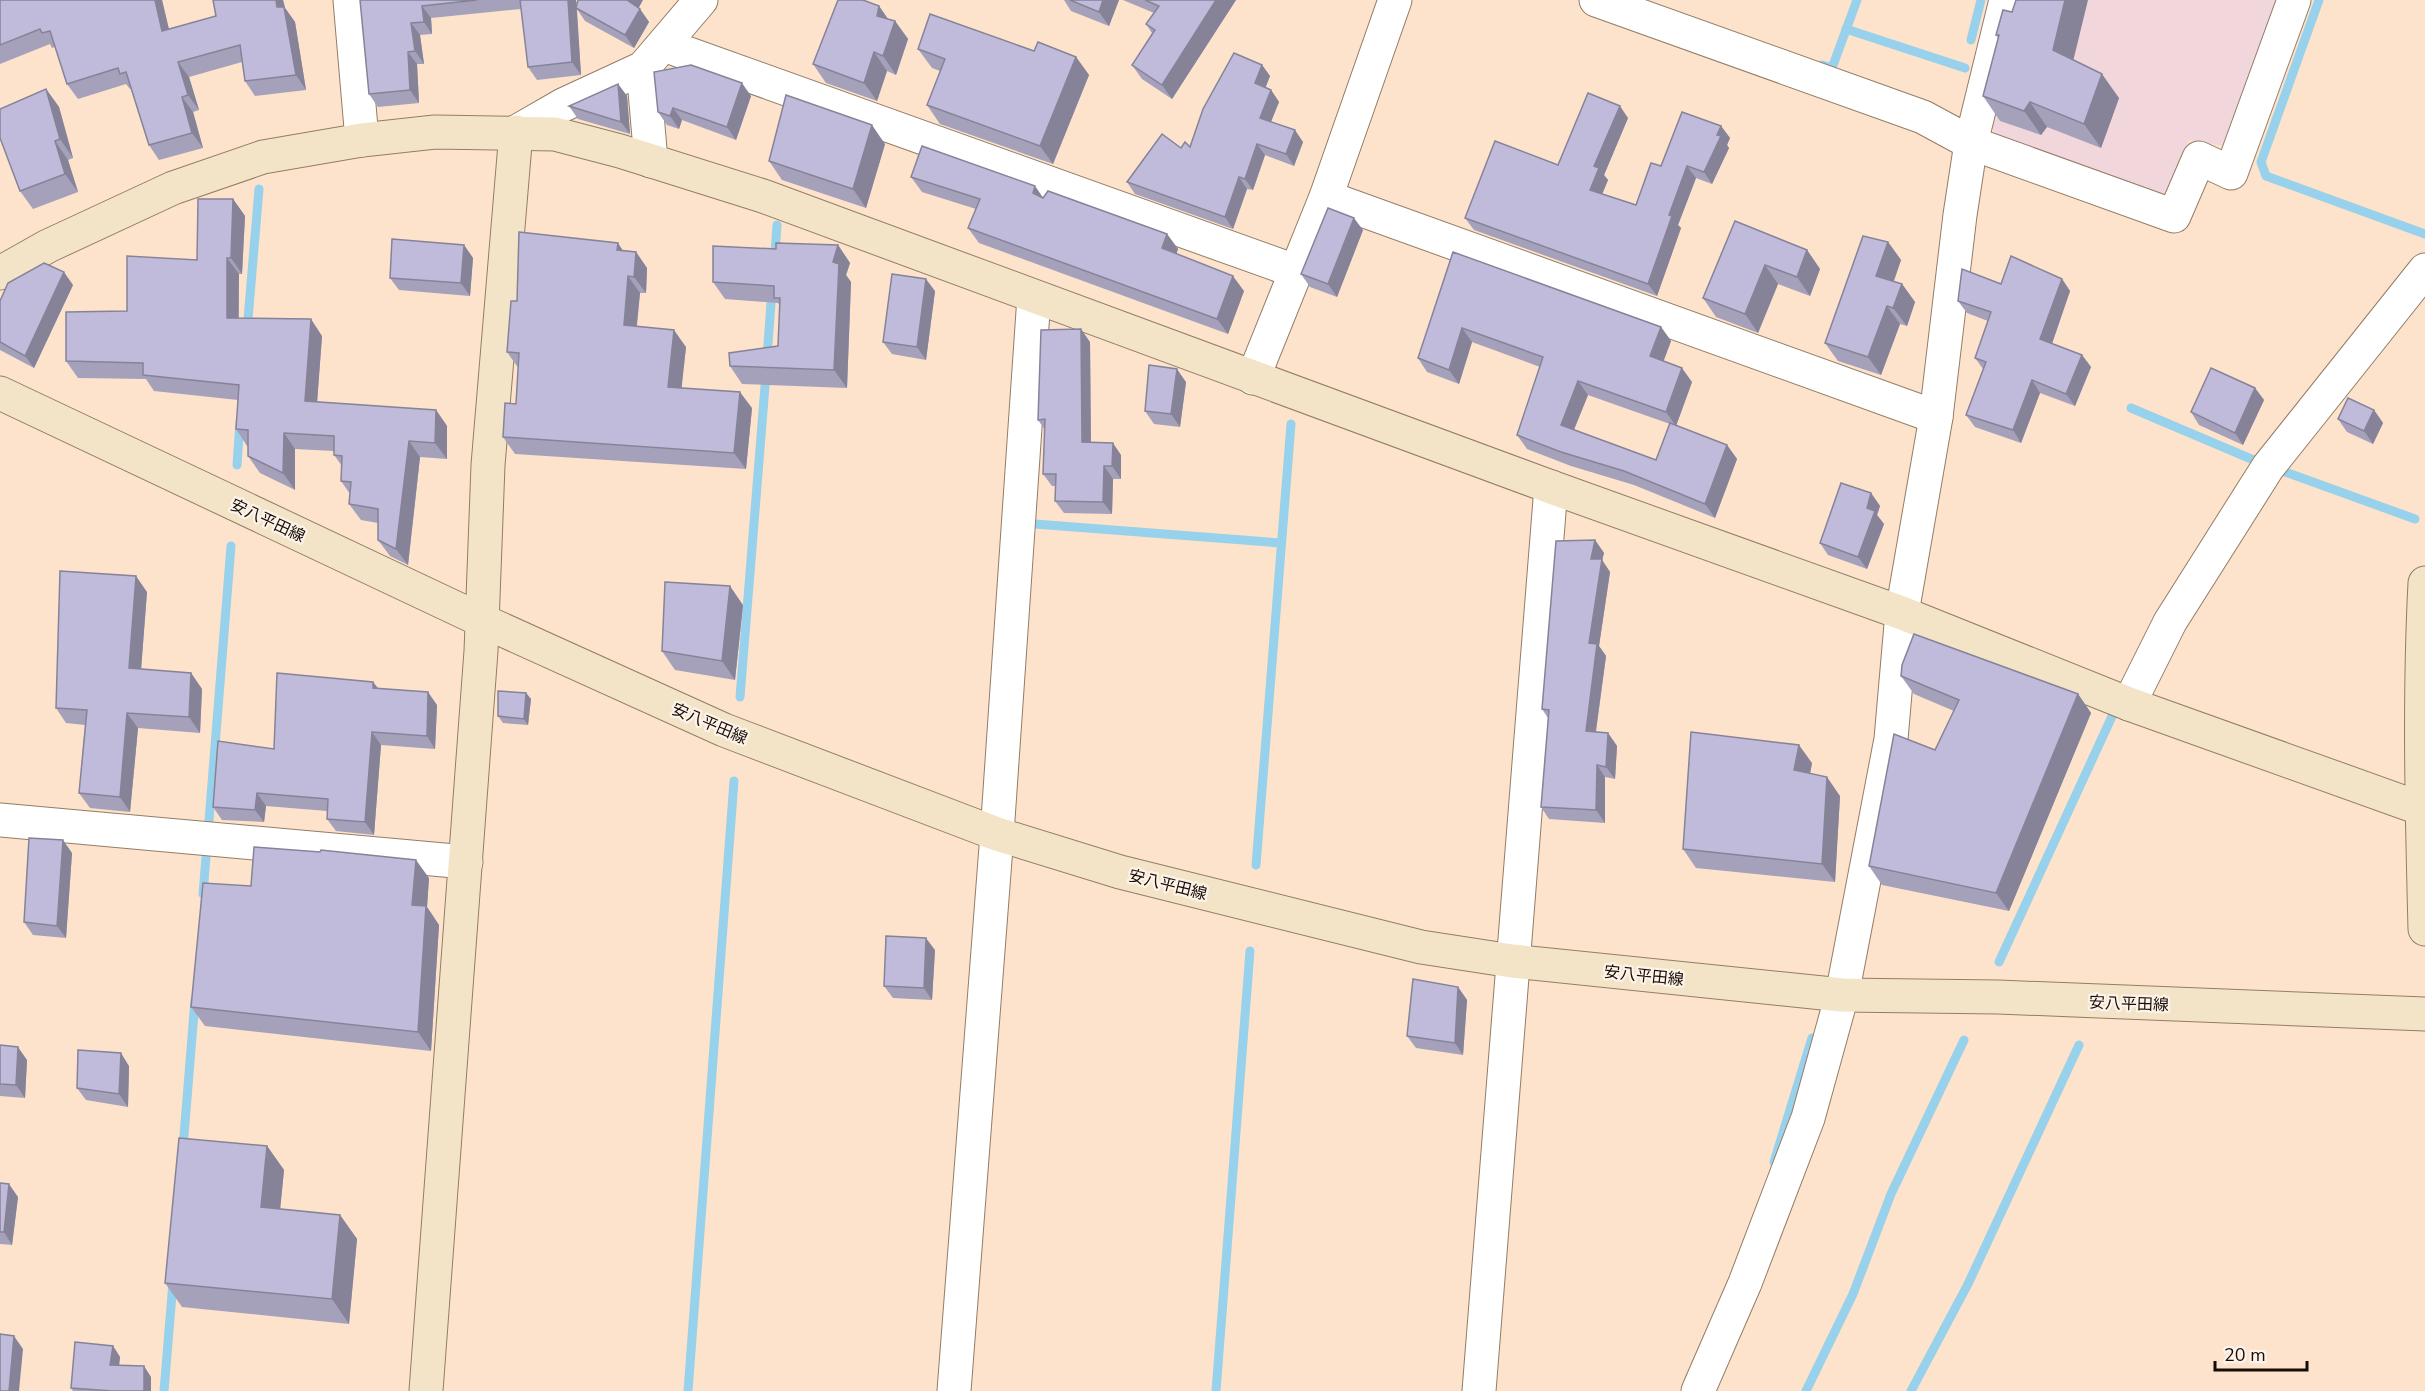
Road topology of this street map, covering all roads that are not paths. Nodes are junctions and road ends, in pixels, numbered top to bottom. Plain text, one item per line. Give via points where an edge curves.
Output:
1 (350, 0) edge
2 (701, 0) edge
3 (1395, 0) edge
4 (1596, 0) edge
5 (2006, 0) edge
6 (2294, 0) edge
7 (654, 57) junction
8 (516, 132) junction
9 (362, 140) junction
10 (1971, 142) junction
11 (651, 161) junction
12 (1326, 196) junction
13 (2425, 270) edge
14 (1295, 271) junction
15 (0, 273) edge
16 (1034, 297) junction
17 (1253, 378) junction
18 (0, 393) edge
19 (1936, 417) junction
20 (1551, 487) junction
21 (2425, 583) edge
22 (1902, 613) junction
23 (483, 621) junction
24 (2129, 704) junction
25 (2423, 809) edge
26 (0, 820) edge
27 (997, 834) junction
28 (466, 862) junction
29 (2425, 929) edge
30 (1512, 961) junction
31 (1842, 995) junction
32 (2425, 1014) edge
33 (426, 1391) edge
34 (954, 1391) edge
35 (1479, 1391) edge
36 (1698, 1391) edge

1 - 9 street
2 - 7 street
3 - 12 street
4 - 10 street via 1923,117
5 - 10 street
6 - 10 street via 2231,173 2199,158 2174,216
7 - 8 street
7 - 11 street
7 - 14 street
8 - 9 street via 435,132
8 - 11 street via 555,134
8 - 23 street via 488,465
9 - 15 street via 263,157 219,170 48,246
10 - 19 street
11 - 16 street via 763,196
12 - 14 street
12 - 19 street
13 - 24 street via 2268,467 2170,622
14 - 17 street
16 - 17 street
16 - 27 street
17 - 20 street
18 - 23 street, 安八平田線
19 - 22 street
20 - 22 street
20 - 30 street
21 - 25 street
22 - 24 street
22 - 31 street via 1891,739
23 - 27 street, 安八平田線 via 724,730
23 - 28 street
24 - 25 street
25 - 29 street
26 - 28 street
27 - 30 street, 安八平田線 via 1120,872 1421,947
27 - 34 street
28 - 33 street
30 - 31 street, 安八平田線
30 - 35 street
31 - 32 street, 安八平田線 via 1998,997
31 - 36 street via 1808,1118 1745,1283

